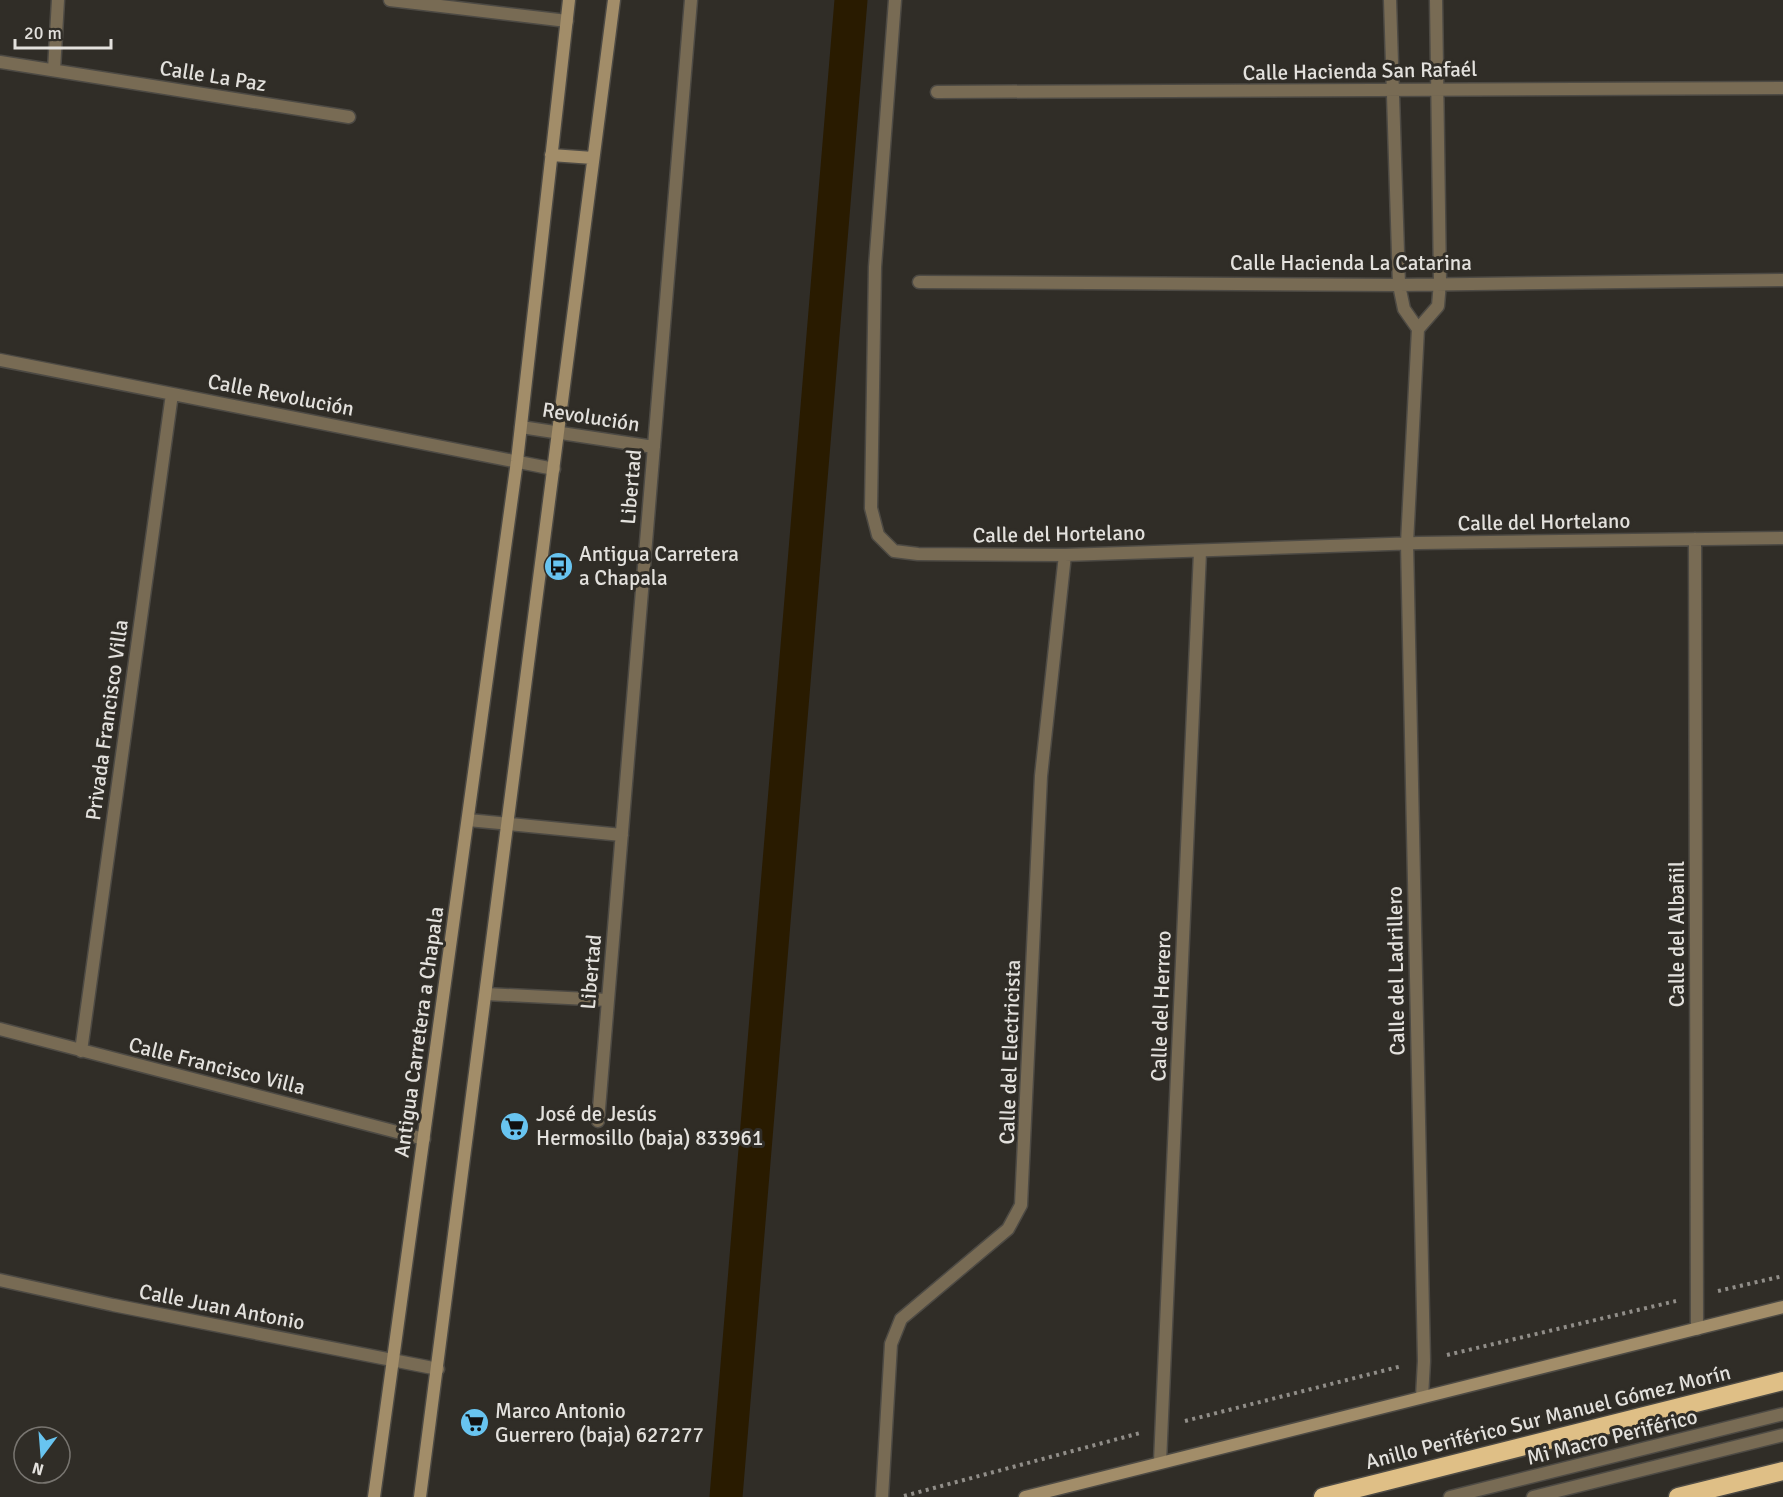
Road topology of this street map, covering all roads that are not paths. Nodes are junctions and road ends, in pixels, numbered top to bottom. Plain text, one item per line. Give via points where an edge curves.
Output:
1 (58, 0) edge
2 (390, 0) edge
3 (569, 0) edge
4 (614, 0) edge
5 (691, 0) edge
6 (895, 0) edge
7 (1390, 0) edge
8 (1436, 0) edge
9 (567, 21) junction
10 (0, 62) edge
11 (54, 70) junction
12 (1783, 88) edge
13 (1438, 89) junction
14 (1391, 91) junction
15 (938, 92) dead end
16 (349, 117) dead end
17 (551, 155) junction
18 (593, 158) junction
19 (1783, 280) edge
20 (919, 282) dead end
21 (1440, 282) junction
22 (1399, 285) junction
23 (1418, 329) junction
24 (0, 360) edge
25 (172, 394) junction
26 (521, 427) junction
27 (558, 431) junction
28 (654, 447) junction
29 (518, 461) junction
30 (554, 469) junction
31 (1783, 538) edge
32 (1695, 539) junction
33 (1407, 543) junction
34 (1200, 552) junction
35 (1065, 555) junction
36 (468, 820) junction
37 (508, 824) junction
38 (622, 835) junction
39 (486, 994) junction
40 (608, 1000) junction
41 (0, 1029) edge
42 (81, 1051) junction
43 (598, 1121) dead end
44 (424, 1139) junction
45 (0, 1281) edge
46 (1783, 1306) edge
47 (1697, 1329) junction
48 (394, 1360) junction
49 (438, 1369) junction
50 (1783, 1381) edge
51 (1422, 1397) junction
52 (1783, 1414) edge
53 (1783, 1435) edge
54 (1160, 1462) junction
55 (1783, 1471) edge
56 (374, 1497) edge
57 (420, 1497) edge
58 (882, 1497) edge
59 (1025, 1497) edge
60 (1323, 1497) edge
61 (1450, 1497) edge
62 (1533, 1497) edge
63 (1677, 1497) edge

1 - 11 street
2 - 9 street
3 - 9 main road, Antigua Carretera a Chapala
4 - 18 main road
5 - 28 street, Libertad
6 - 35 street, Calle del Hortelano via 875,267 872,508 878,535 894,551 918,554
7 - 14 street
8 - 13 street
9 - 17 main road, Antigua Carretera a Chapala
10 - 11 street, Calle La Paz
11 - 16 street, Calle La Paz
12 - 13 street, Calle Hacienda San Rafaél
13 - 14 street, Calle Hacienda San Rafaél
13 - 21 street
14 - 15 street, Calle Hacienda San Rafaél
14 - 22 street
17 - 18 main road
17 - 26 main road, Antigua Carretera a Chapala
18 - 27 main road
19 - 21 street, Calle Hacienda La Catarina
20 - 22 street, Calle Hacienda La Catarina
21 - 22 street, Calle Hacienda La Catarina
21 - 23 street via 1438,306
22 - 23 street via 1404,309
23 - 33 street, Calle del Ladrillero
24 - 25 street, Calle Revolución
25 - 29 street, Calle Revolución
25 - 42 street, Privada Francisco Villa
26 - 27 street, Revolución
26 - 29 main road, Antigua Carretera a Chapala
27 - 28 street, Revolución
27 - 30 main road
28 - 38 street, Libertad
29 - 30 street, Calle Revolución
29 - 36 main road, Antigua Carretera a Chapala
30 - 37 main road
31 - 32 street, Calle del Hortelano
32 - 33 street, Calle del Hortelano
32 - 47 street, Calle del Albañil
33 - 34 street, Calle del Hortelano
33 - 51 street, Calle del Ladrillero
34 - 35 street, Calle del Hortelano
34 - 54 street, Calle del Herrero
35 - 58 street, Calle del Electricista via 1041,776 1021,1205 1008,1229 901,1319 891,1344
36 - 37 street
36 - 44 main road, Antigua Carretera a Chapala
37 - 38 street
37 - 39 main road
38 - 40 street, Libertad
39 - 40 street
39 - 49 main road
40 - 43 street, Libertad
41 - 42 street, Calle Francisco Villa
42 - 44 street, Calle Francisco Villa
44 - 48 main road, Antigua Carretera a Chapala
45 - 48 street, Calle Juan Antonio
46 - 47 main road
47 - 51 main road
48 - 49 street, Calle Juan Antonio
48 - 56 main road, Antigua Carretera a Chapala
49 - 57 main road
50 - 60 highway, Anillo Periférico Sur Manuel Gómez Morín
51 - 54 main road
52 - 61 street, Mi Macro Periférico
53 - 62 street, Mi Macro Periférico
54 - 59 main road
55 - 63 highway

